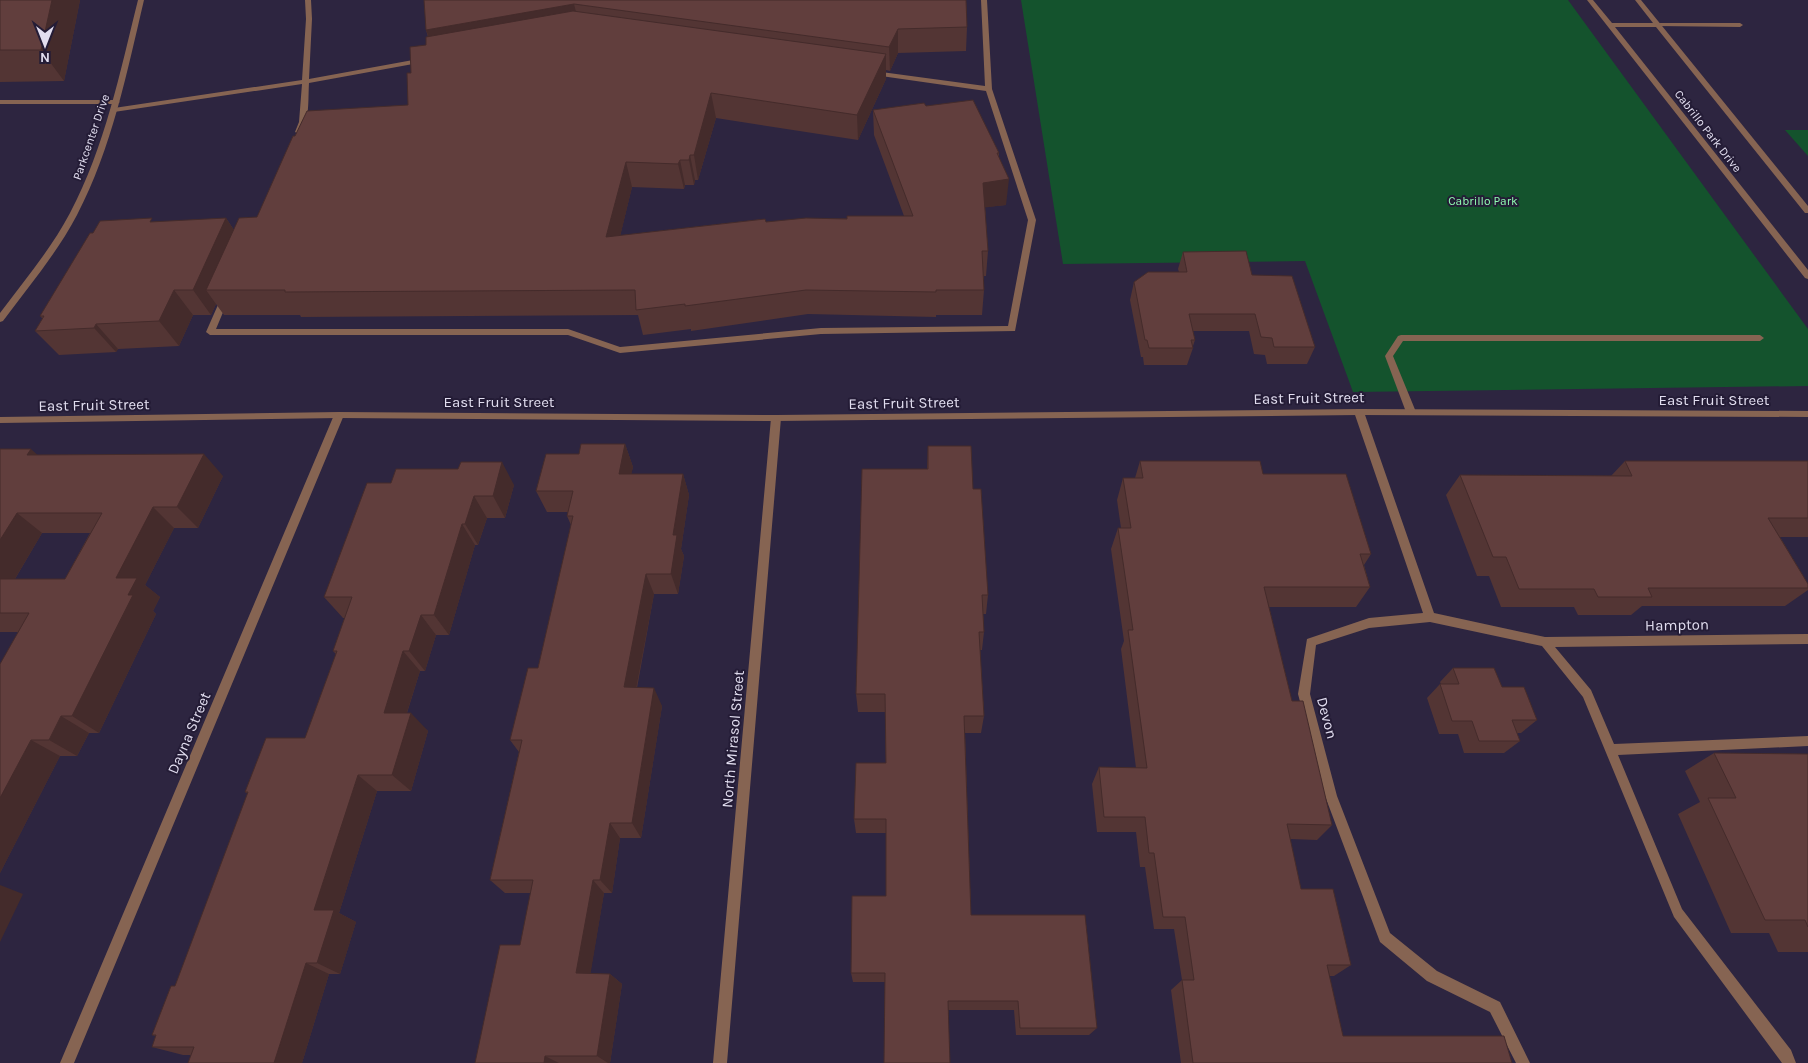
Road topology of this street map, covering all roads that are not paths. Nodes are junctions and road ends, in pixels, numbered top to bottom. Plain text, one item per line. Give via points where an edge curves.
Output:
1 (141, 0) edge
2 (308, 0) edge
3 (984, 0) edge
4 (1590, 0) edge
5 (1638, 0) edge
6 (1611, 25) junction
7 (1659, 25) junction
8 (1740, 25) dead end
9 (428, 60) edge
10 (862, 71) edge
11 (304, 82) junction
12 (989, 89) junction
13 (0, 102) edge
14 (116, 102) junction
15 (114, 110) junction
16 (295, 140) edge
17 (1808, 211) edge
18 (1808, 276) edge
19 (230, 287) edge
20 (0, 319) edge
21 (1760, 338) dead end
22 (1359, 412) junction
23 (1410, 412) junction
24 (1808, 414) edge
25 (339, 415) junction
26 (776, 418) junction
27 (0, 420) edge
28 (1430, 617) junction
29 (1808, 639) edge
30 (1545, 642) junction
31 (1808, 741) edge
32 (1611, 750) junction
33 (67, 1063) edge
34 (720, 1063) edge
35 (1523, 1063) edge
36 (1789, 1063) edge

1 - 14 street, Parkcenter Drive
2 - 11 street
3 - 12 street
4 - 6 street, Cabrillo Park Drive
5 - 7 street, Cabrillo Park Drive
6 - 7 street
6 - 18 street, Cabrillo Park Drive
7 - 8 street
7 - 17 street, Cabrillo Park Drive
9 - 11 street
10 - 12 street
11 - 15 street
11 - 16 street via 303,122
12 - 19 street via 1032,220 1012,329 822,331 620,350 568,332 210,332
13 - 14 street
14 - 15 street, Parkcenter Drive
15 - 20 street, Parkcenter Drive via 95,168 73,214
21 - 23 street via 1401,338 1389,356
22 - 23 street, East Fruit Street
22 - 26 street, East Fruit Street
22 - 28 street
23 - 24 street, East Fruit Street
25 - 26 street, East Fruit Street
25 - 27 street, East Fruit Street
25 - 33 street, Dayna Street
26 - 34 street, North Mirasol Street
28 - 30 street, Hampton
28 - 35 street, Devon via 1369,623 1311,642 1304,694 1331,796 1385,937 1432,976 1495,1007
29 - 30 street, Hampton
30 - 32 street via 1587,694
31 - 32 street
32 - 36 street via 1678,914 1786,1054

